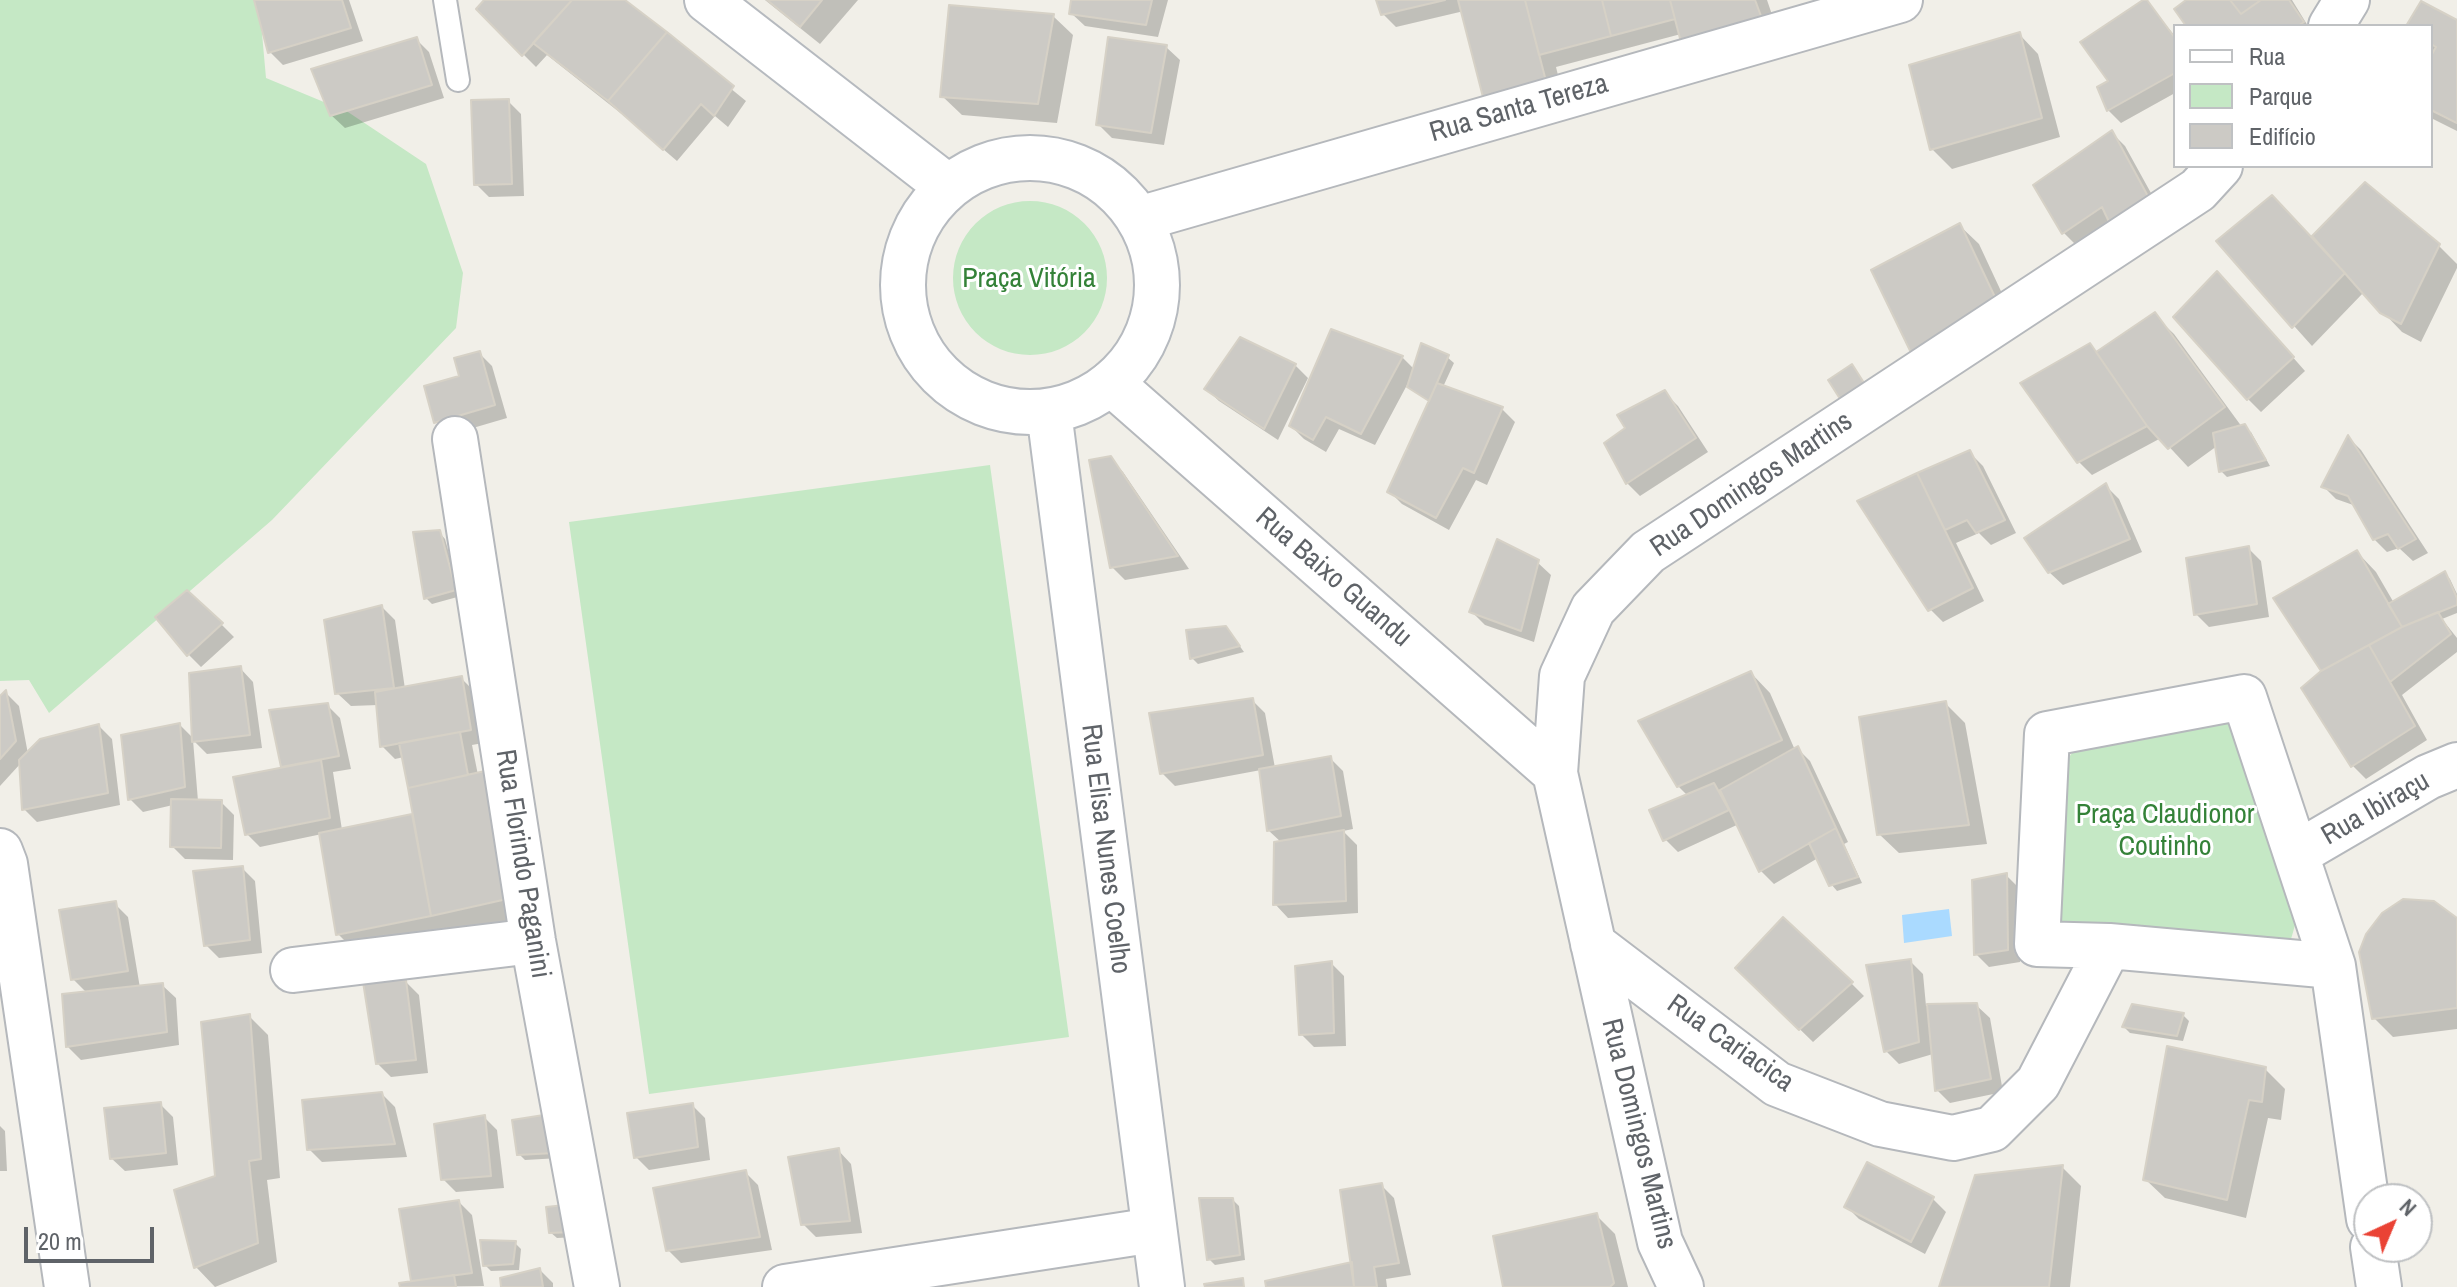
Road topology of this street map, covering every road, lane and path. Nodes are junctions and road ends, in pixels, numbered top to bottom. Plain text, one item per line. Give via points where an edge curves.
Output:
1 (445, 0) edge
2 (707, 0) edge
3 (1900, 0) edge
4 (2347, 0) edge
5 (2332, 24) edge
6 (458, 80) dead end
7 (2218, 168) edge
8 (948, 187) junction
9 (1139, 219) junction
10 (1111, 383) junction
11 (1049, 412) junction
12 (455, 439) dead end
13 (2457, 765) edge
14 (1555, 773) junction
15 (0, 851) edge
16 (2296, 854) junction
17 (533, 941) junction
18 (1593, 944) junction
19 (2109, 946) junction
20 (2333, 966) junction
21 (293, 970) dead end
22 (2364, 1183) edge
23 (1154, 1230) junction
24 (2375, 1263) edge
25 (67, 1287) edge
26 (597, 1287) edge
27 (785, 1287) edge
28 (1162, 1287) edge
29 (1681, 1287) edge
30 (2379, 1287) edge

1 - 6 lane
2 - 8 street
3 - 9 street, Rua Santa Tereza
4 - 5 street
7 - 14 street, Rua Domingos Martins via 2198,190 1648,552 1593,609 1562,676
8 - 9 street via 986,165 1029,157 1072,165 1110,186
8 - 11 street via 920,220 904,261 904,305 916,343 939,375 971,398 1009,411
9 - 10 street via 1154,256 1157,296 1148,336
10 - 11 street via 1073,406
10 - 14 street, Rua Baixo Guandu
11 - 23 street, Rua Elisa Nunes Coelho
12 - 17 street, Rua Florindo Paganini
13 - 16 street, Rua Ibiraçu
14 - 18 street, Rua Domingos Martins
15 - 25 street
16 - 19 street via 2244,697 2047,734 2037,944
16 - 20 street
17 - 21 street
17 - 26 street, Rua Florindo Paganini
18 - 19 street, Rua Cariacica via 1777,1084 1880,1124 1953,1138 1992,1129 2038,1083
18 - 29 street, Rua Domingos Martins via 1660,1242
19 - 20 street
20 - 22 street
23 - 27 street
23 - 28 street, Rua Elisa Nunes Coelho
24 - 30 street

